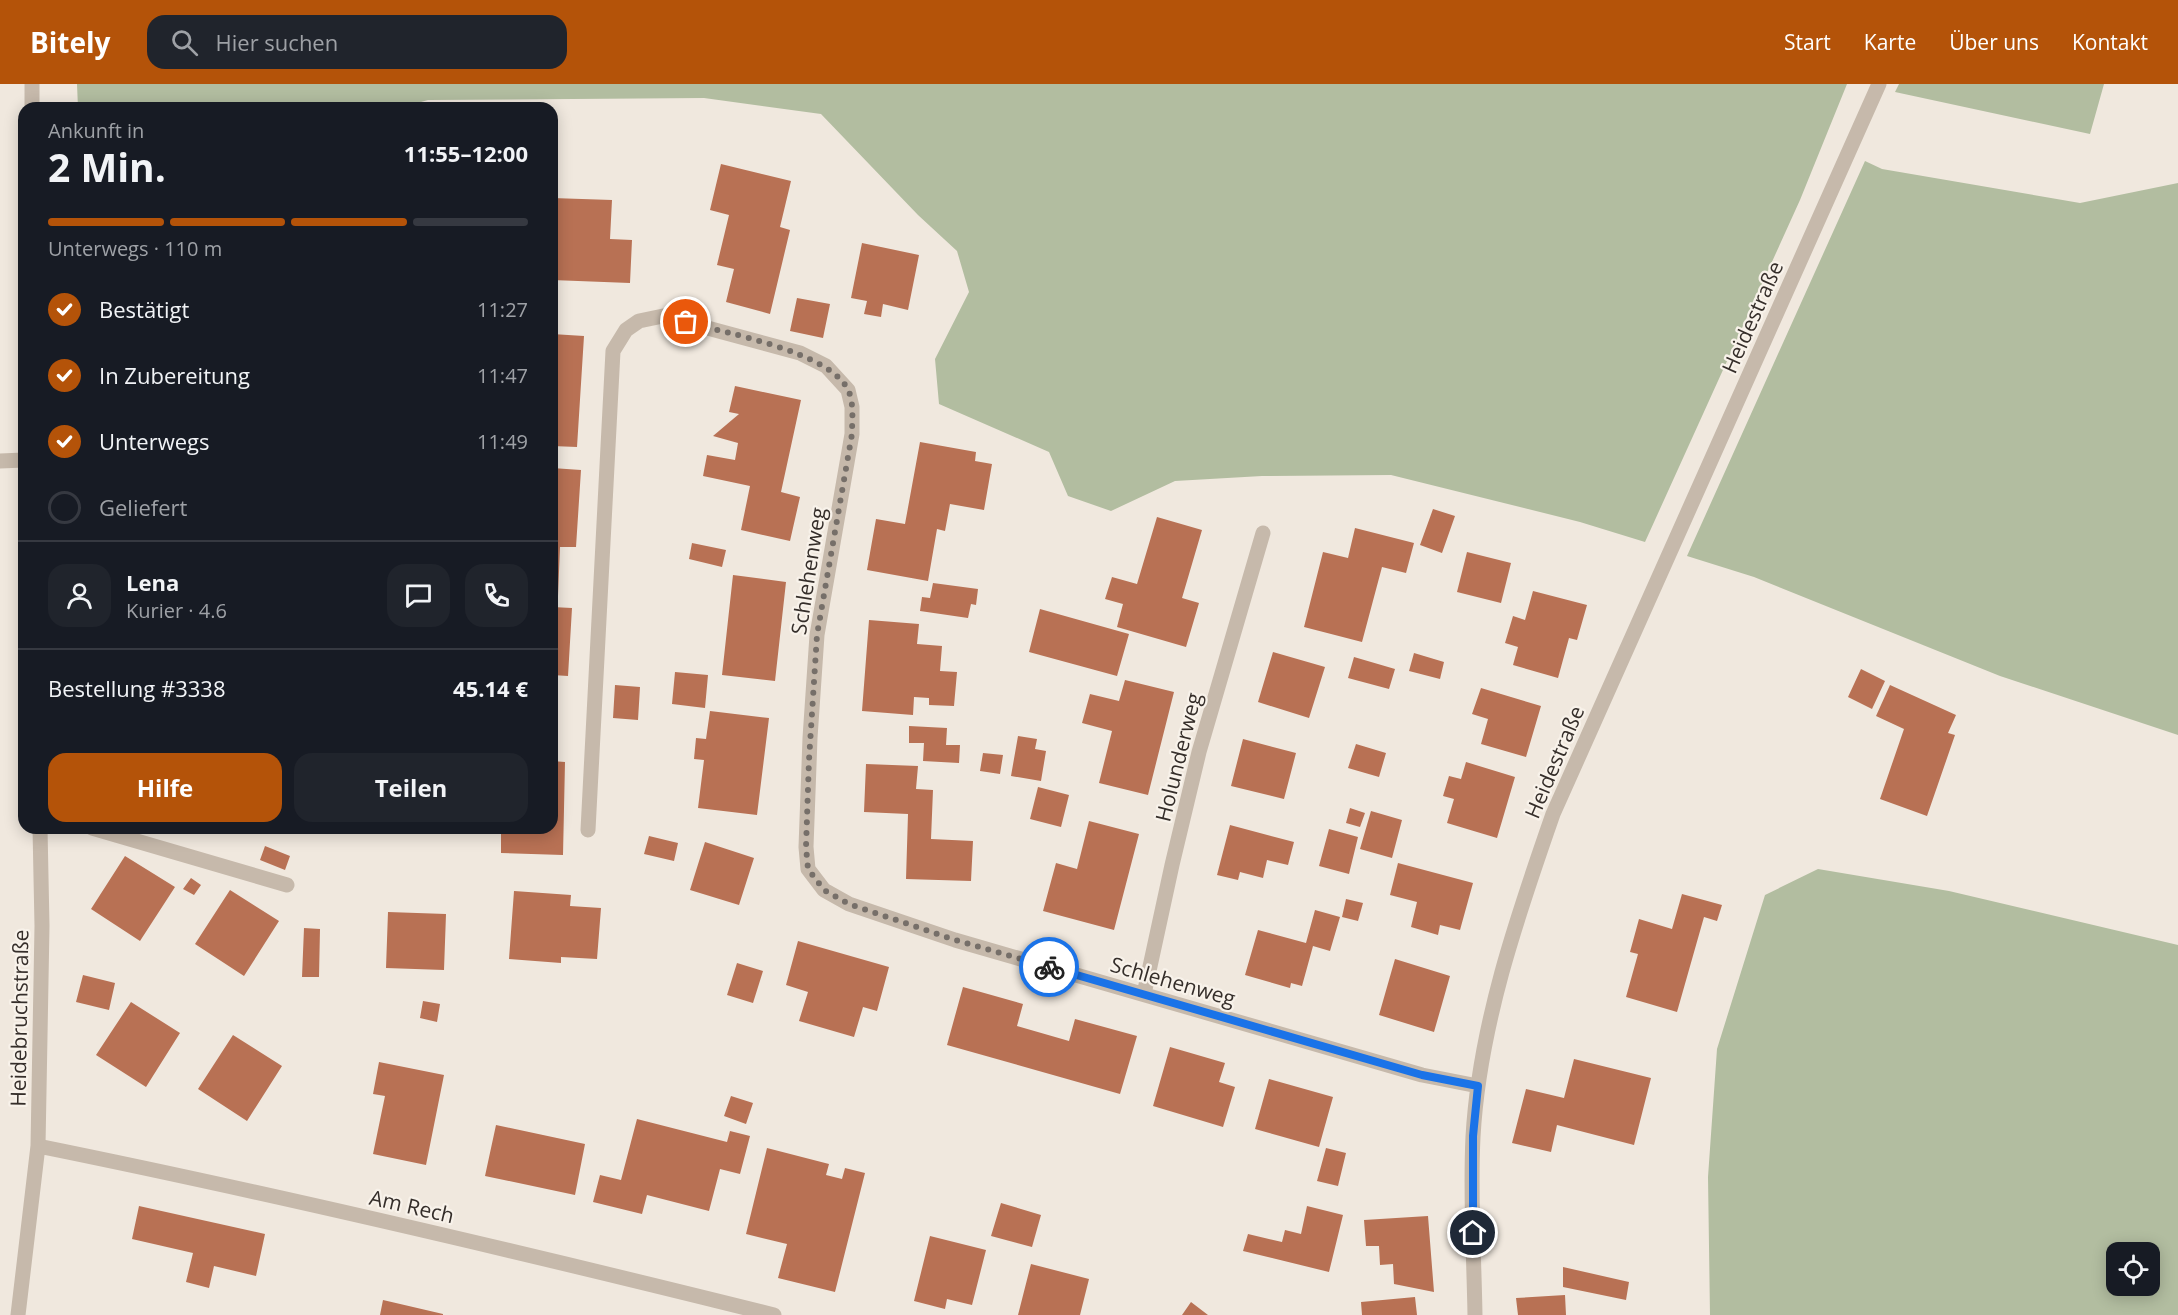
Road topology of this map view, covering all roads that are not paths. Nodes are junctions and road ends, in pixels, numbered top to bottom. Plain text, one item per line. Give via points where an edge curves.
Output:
1 (32, 84) edge
2 (1879, 84) edge
3 (32, 102) edge
4 (18, 460) edge
5 (0, 461) edge
6 (1263, 533) dead end
7 (588, 830) dead end
8 (40, 834) edge
9 (113, 834) edge
10 (287, 885) dead end
11 (1144, 994) junction
12 (1478, 1086) junction
13 (38, 1146) junction
14 (18, 1315) edge
15 (774, 1315) edge
16 (1475, 1315) edge

1 - 3 street
2 - 12 street, Heidestraße via 1553,814 1513,927
4 - 5 street
6 - 11 street, Holunderweg via 1199,752
7 - 11 street, Schlehenweg via 613,351 626,330 639,321 663,316 800,353 826,366 848,390 852,434 817,635 809,760 808,869 824,890 849,904 955,940
8 - 13 street, Heidebruchstraße
9 - 10 street
11 - 12 street, Schlehenweg via 1422,1075
12 - 16 street, Heidestraße via 1473,1136
13 - 14 street, Heidebruchstraße
13 - 15 street, Am Rech via 239,1187

